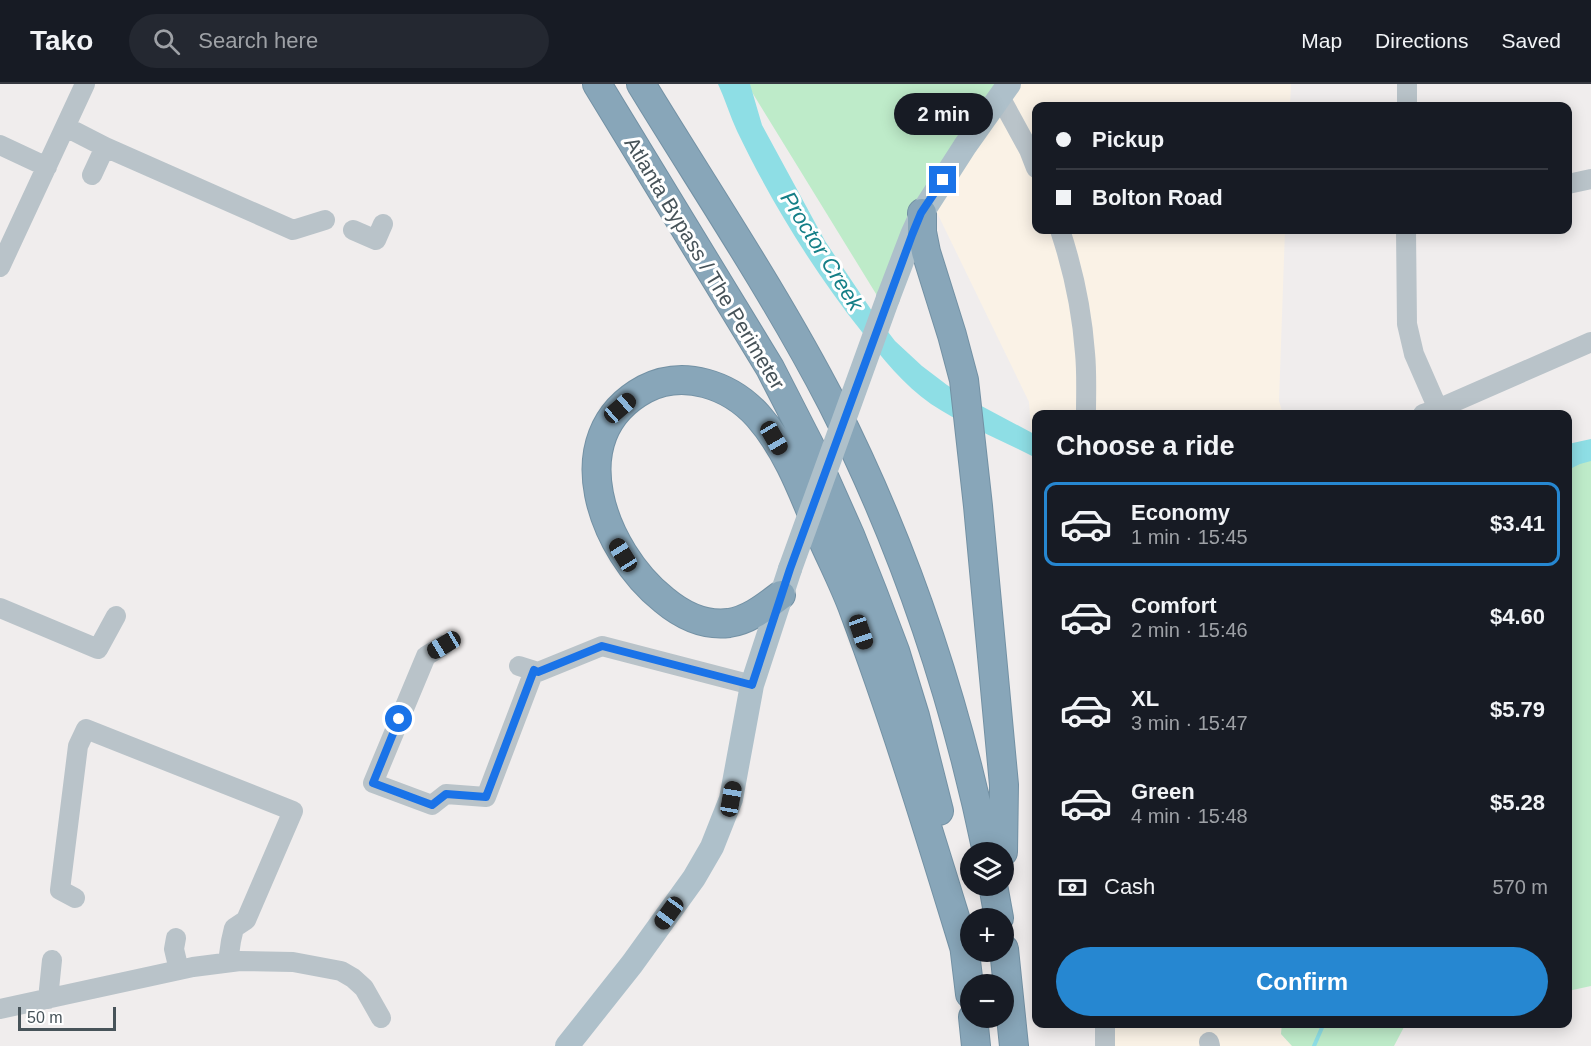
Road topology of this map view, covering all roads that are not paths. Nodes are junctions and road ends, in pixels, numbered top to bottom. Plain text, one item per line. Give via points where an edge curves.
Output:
1 (85, 84) edge
2 (597, 84) edge
3 (641, 84) edge
4 (1407, 84) edge
5 (1005, 91) edge
6 (1407, 102) edge
7 (66, 127) junction
8 (0, 145) edge
9 (105, 147) junction
10 (1032, 158) edge
11 (47, 167) junction
12 (92, 175) dead end
13 (1591, 179) edge
14 (1572, 183) edge
15 (921, 213) junction
16 (325, 220) dead end
17 (383, 224) dead end
18 (352, 230) dead end
19 (1061, 234) edge
20 (1406, 234) edge
21 (0, 267) edge
22 (1591, 342) edge
23 (1086, 410) edge
24 (1429, 410) edge
25 (1435, 410) edge
26 (786, 582) junction
27 (0, 609) edge
28 (116, 616) dead end
29 (444, 645) dead end
30 (752, 685) junction
31 (985, 842) edge
32 (1004, 842) edge
33 (75, 898) dead end
34 (960, 910) edge
35 (960, 934) edge
36 (176, 938) dead end
37 (52, 960) dead end
38 (228, 962) junction
39 (1005, 962) edge
40 (179, 970) junction
41 (48, 999) junction
42 (0, 1009) edge
43 (381, 1018) dead end
44 (974, 1028) edge
45 (1105, 1028) edge
46 (567, 1046) edge
47 (976, 1046) edge
48 (1014, 1046) edge
49 (1105, 1046) edge

1 - 7 street
2 - 34 highway, Atlanta Bypass / The Perimeter via 770,368 813,452 895,651 931,772
3 - 31 highway, Atlanta Bypass / The Perimeter via 788,324 859,460 930,635 966,758
4 - 6 street
5 - 10 street
5 - 15 main road
7 - 9 street
7 - 11 street
8 - 11 street
9 - 12 street
9 - 16 street via 293,230
11 - 21 street
13 - 14 street
15 - 26 main road, bridge
15 - 32 highway via 926,252 964,381 1004,785
17 - 18 street via 376,240
19 - 23 street via 1078,299 1085,353
20 - 24 street via 1407,324
22 - 25 street
26 - 30 main road
26 - 35 highway via 760,610 736,621 720,623 684,614 645,583 630,565 605,520 596,477 602,438 620,408 648,388 665,382 700,381 743,402 774,438 792,469 854,609
27 - 28 street via 98,650
29 - 30 street via 426,656 373,783 432,805 446,794 486,797 527,668 538,672 602,646
30 - 46 main road via 731,799 712,847 632,964
33 - 38 street via 60,890 78,746 86,729 293,811 246,920 234,928
36 - 40 street via 174,949
37 - 41 street
38 - 40 street
38 - 43 street via 293,962 341,971 364,988
39 - 48 highway
40 - 41 street
41 - 42 street
44 - 47 highway
45 - 49 street

